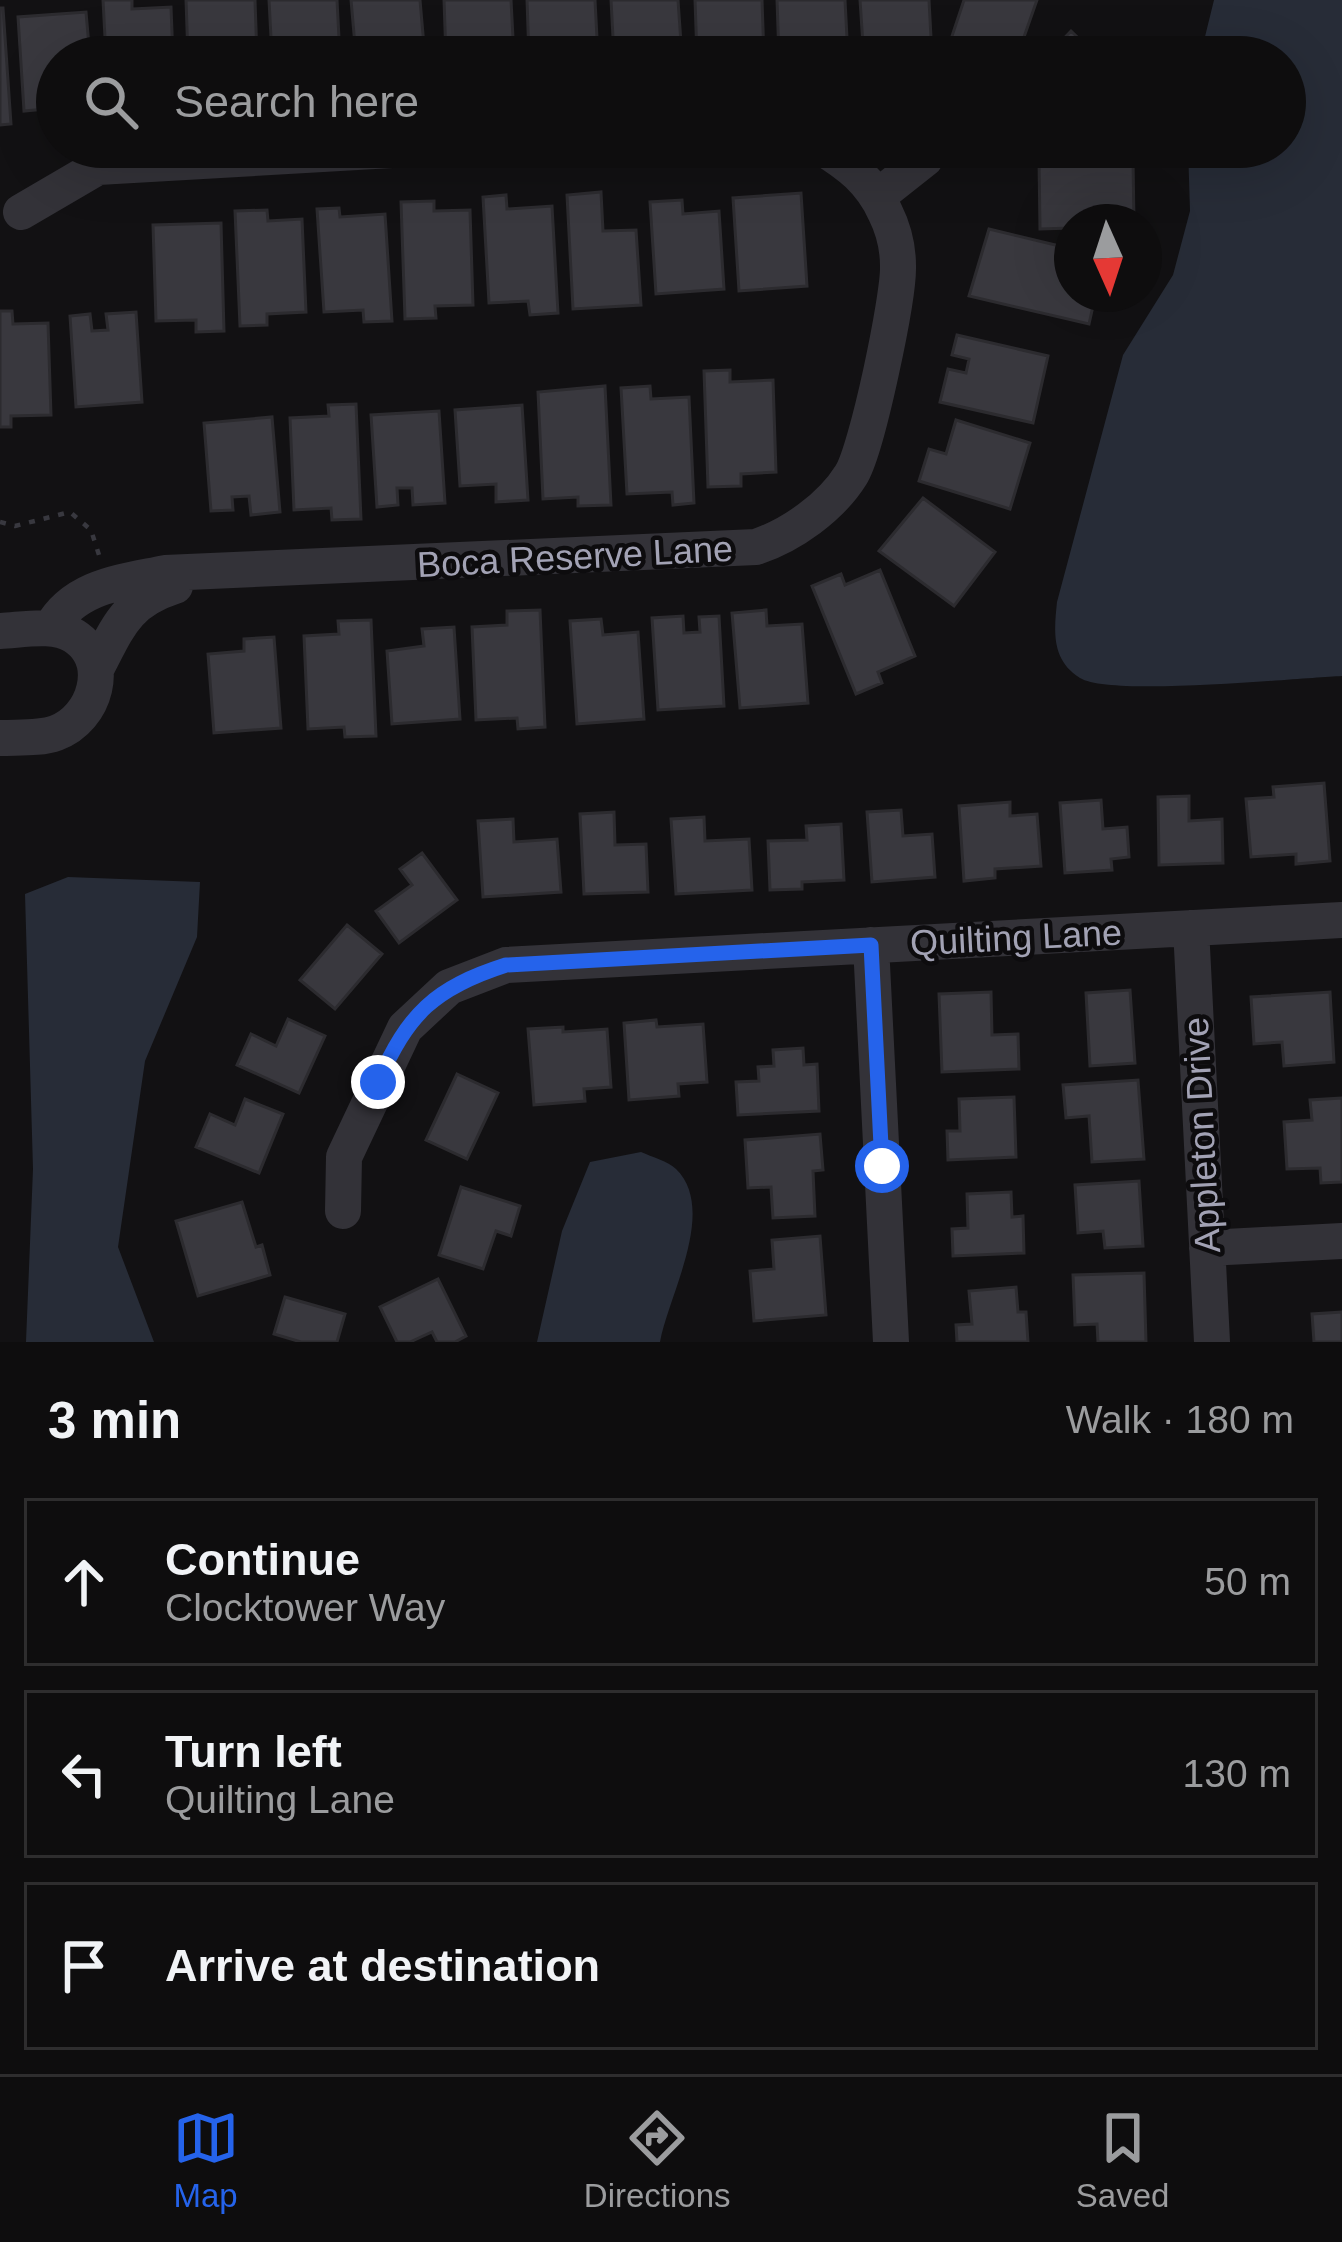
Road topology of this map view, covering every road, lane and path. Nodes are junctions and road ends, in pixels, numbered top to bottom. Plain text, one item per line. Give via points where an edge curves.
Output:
1 (96, 168) edge
2 (852, 168) edge
3 (913, 168) edge
4 (877, 197) junction
5 (21, 212) dead end
6 (0, 522) edge
7 (102, 566) dead end
8 (200, 574) junction
9 (51, 628) junction
10 (0, 632) edge
11 (96, 669) junction
12 (0, 738) edge
13 (1342, 920) edge
14 (1190, 928) junction
15 (871, 945) junction
16 (343, 1211) dead end
17 (1342, 1241) edge
18 (1207, 1248) junction
19 (891, 1342) edge
20 (1212, 1342) edge

1 - 5 street
2 - 4 street, Boca Reserve Lane
3 - 4 street
4 - 8 street, Boca Reserve Lane via 893,234 897,295 860,453 851,475 782,538 756,547
6 - 7 path via 15,526 70,512 91,530
8 - 9 street, Boca Reserve Lane via 165,573 80,595
8 - 11 street, Boca Reserve Lane via 126,612
9 - 10 street
9 - 11 street via 73,634
11 - 12 street, Boca Reserve Lane via 94,700 79,720 55,734
13 - 14 street, Quilting Lane
14 - 15 street, Quilting Lane
14 - 18 street, Appleton Drive
15 - 16 street, Quilting Lane via 506,965 467,977 433,998 394,1045 344,1157
15 - 19 street
17 - 18 street
18 - 20 street, Appleton Drive

